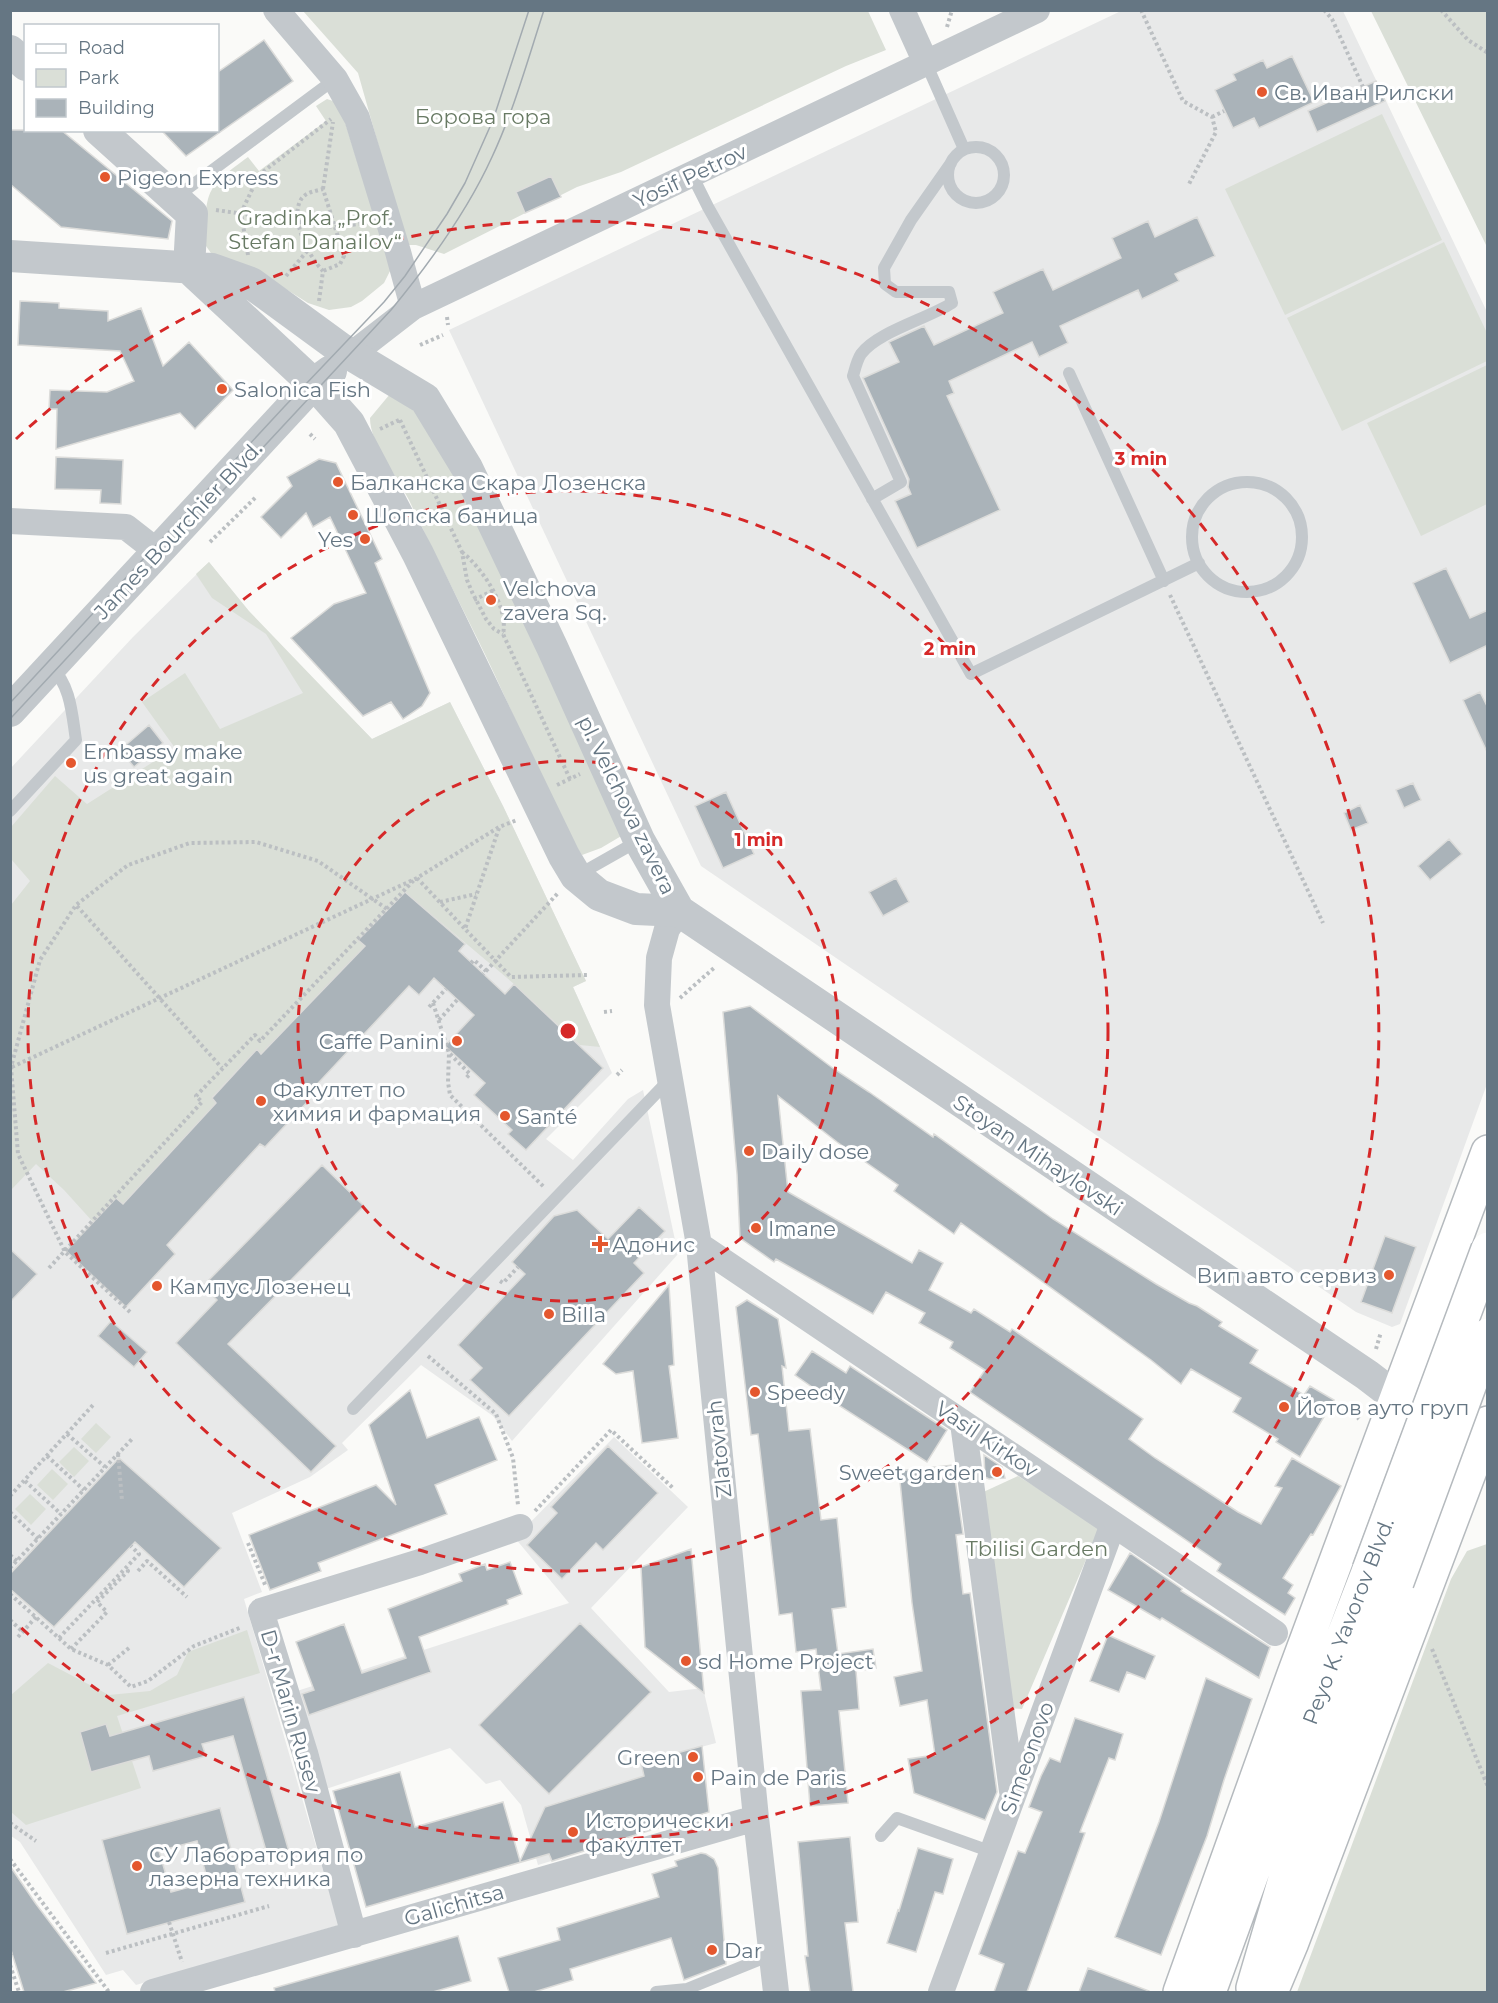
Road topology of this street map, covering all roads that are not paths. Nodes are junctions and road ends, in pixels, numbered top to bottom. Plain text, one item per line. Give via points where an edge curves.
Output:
1 (276, 10) edge
2 (902, 10) edge
3 (1037, 10) edge
4 (10, 51) edge
5 (24, 63) edge
6 (926, 63) junction
7 (335, 79) junction
8 (101, 132) edge
9 (964, 149) junction
10 (951, 163) junction
11 (692, 175) junction
12 (175, 198) junction
13 (10, 256) edge
14 (189, 268) junction
15 (413, 307) junction
16 (351, 356) junction
17 (1069, 373) dead end
18 (314, 384) junction
19 (872, 499) junction
20 (10, 521) edge
21 (158, 552) junction
22 (1199, 563) junction
23 (1164, 581) junction
24 (51, 667) junction
25 (10, 711) edge
26 (10, 811) edge
27 (639, 840) junction
28 (565, 887) junction
29 (679, 911) junction
30 (670, 1079) junction
31 (1488, 1152) edge
32 (699, 1245) junction
33 (1488, 1249) edge
34 (1488, 1335) edge
35 (1397, 1398) junction
36 (353, 1409) dead end
37 (963, 1422) junction
38 (1488, 1423) edge
39 (1113, 1524) junction
40 (520, 1527) road end
41 (1383, 1576) junction
42 (1275, 1632) dead end
43 (1013, 1796) junction
44 (756, 1818) junction
45 (881, 1836) dead end
46 (992, 1852) junction
47 (354, 1935) junction
48 (771, 1955) junction
49 (153, 1992) edge
50 (656, 1992) edge
51 (776, 1992) edge
52 (941, 1992) edge
53 (1180, 1992) edge
54 (1209, 1992) edge
55 (1252, 1992) edge
56 (1271, 1992) edge

1 - 7 street
2 - 6 street
3 - 6 street, Yosif Petrov
4 - 5 street
6 - 9 lane
6 - 11 street, Yosif Petrov
7 - 12 lane
7 - 15 street via 357,118
8 - 12 street
9 - 10 lane
9 - 10 lane via 982,147 998,156 1004,181 994,196 977,202 959,197 949,181
10 - 19 lane via 911,220 884,268 885,284 896,292 949,292 952,303 872,342 860,356 853,376 901,483
11 - 15 street, Yosif Petrov
11 - 19 lane
12 - 14 street via 192,214
13 - 14 street, pl. Velchova zavera
14 - 16 street, pl. Velchova zavera via 212,269 251,283
14 - 18 street, pl. Velchova zavera
15 - 16 street, Yosif Petrov
16 - 18 street, James Bourchier Blvd.
16 - 27 street, pl. Velchova zavera via 425,399 467,468 506,585 604,763
17 - 23 lane
18 - 21 street, James Bourchier Blvd.
18 - 28 street, pl. Velchova zavera via 349,423 386,490 446,614 526,808 564,856
19 - 23 lane via 971,674
20 - 21 street via 126,527
21 - 24 street, James Bourchier Blvd.
22 - 22 lane via 1220,585 1237,591 1272,586 1298,560 1301,524 1294,507 1266,485 1248,482 1214,493 1201,506 1194,523 1192,541
22 - 23 lane
24 - 25 street, James Bourchier Blvd.
24 - 26 lane via 69,697 76,740
27 - 28 lane
27 - 29 street, pl. Velchova zavera
28 - 29 street, pl. Velchova zavera via 636,909
29 - 30 street, Zlatovrah via 668,929 658,969 657,1005
29 - 35 street, Stoyan Mihaylovski
30 - 32 street, Zlatovrah
30 - 36 lane
31 - 35 main road
32 - 37 street, Vasil Kirkov
32 - 44 street, Zlatovrah
33 - 41 main road, Peyo K. Yavorov Blvd., bridge
34 - 41 main road, Peyo K. Yavorov Blvd., bridge
35 - 53 main road
37 - 39 street, Vasil Kirkov
37 - 43 street
38 - 56 main road
39 - 42 street, Vasil Kirkov
39 - 43 street, Simeonovo
40 - 47 street, D-r Marin Rusev via 261,1611
41 - 54 main road, Peyo K. Yavorov Blvd. via 1265,1838
41 - 55 main road, Peyo K. Yavorov Blvd. via 1296,1842
43 - 46 street, Simeonovo
44 - 47 street, Galichitsa
44 - 48 street, Zlatovrah
45 - 46 lane via 897,1818
46 - 52 street, Simeonovo
47 - 49 street, Galichitsa
48 - 50 lane via 687,1989
48 - 51 street, Zlatovrah

